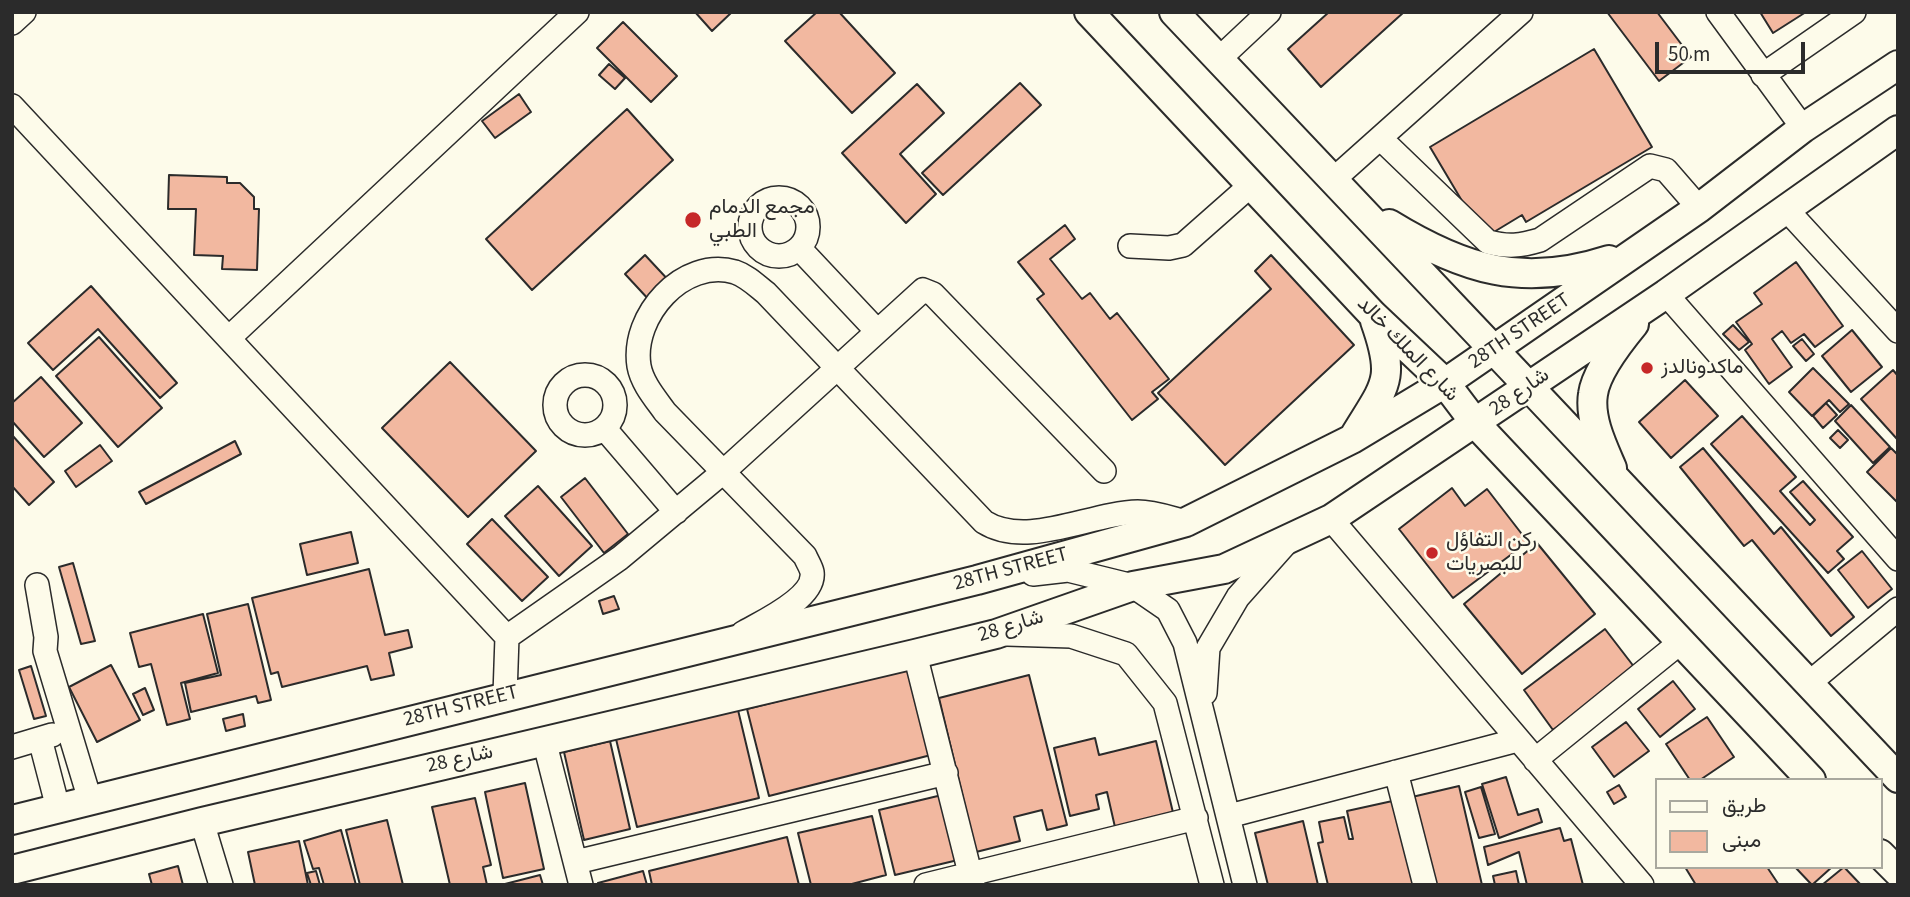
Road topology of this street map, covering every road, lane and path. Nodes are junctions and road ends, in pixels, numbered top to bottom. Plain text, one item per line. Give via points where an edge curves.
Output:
1 (577, 12) edge
2 (1088, 12) edge
3 (1174, 12) edge
4 (1269, 12) edge
5 (1521, 12) edge
6 (1718, 12) edge
7 (1854, 12) edge
8 (1219, 59) junction
9 (1898, 65) edge
10 (1763, 75) junction
11 (12, 106) edge
12 (1803, 128) junction
13 (1898, 130) edge
14 (1380, 138) junction
15 (1334, 179) junction
16 (1251, 185) junction
17 (1360, 206) junction
18 (1699, 208) junction
19 (1786, 209) junction
20 (1130, 246) dead end
21 (799, 248) dead end
22 (1641, 249) junction
23 (1658, 298) junction
24 (1373, 315) junction
25 (877, 331) junction
26 (1898, 331) edge
27 (230, 337) junction
28 (1496, 348) junction
29 (837, 370) junction
30 (1445, 383) junction
31 (1528, 387) junction
32 (1476, 424) junction
33 (605, 429) dead end
34 (1352, 439) junction
35 (1418, 460) junction
36 (1522, 469) junction
37 (1104, 471) dead end
38 (722, 473) junction
39 (1620, 486) junction
40 (676, 512) junction
41 (1331, 519) junction
42 (1186, 523) junction
43 (1286, 543) junction
44 (1898, 559) edge
45 (978, 580) junction
46 (37, 585) dead end
47 (1133, 586) junction
48 (1898, 609) edge
49 (996, 634) junction
50 (507, 637) junction
51 (1682, 641) junction
52 (729, 642) junction
53 (915, 654) junction
54 (1808, 684) junction
55 (505, 695) junction
56 (1203, 717) junction
57 (69, 730) junction
58 (40, 738) junction
59 (544, 740) junction
60 (1518, 740) junction
61 (12, 747) edge
62 (1535, 760) junction
63 (1396, 772) junction
64 (946, 773) junction
65 (1809, 778) edge
66 (1898, 778) edge
67 (90, 800) junction
68 (58, 808) junction
69 (1228, 816) junction
70 (1196, 818) junction
71 (12, 820) edge
72 (202, 822) junction
73 (1882, 856) edge
74 (12, 870) edge
75 (1898, 872) edge
76 (578, 874) edge
77 (972, 879) edge
78 (221, 885) edge
79 (926, 885) edge
80 (1212, 885) edge
81 (1245, 885) edge
82 (1426, 885) edge
83 (1642, 885) edge

1 - 27 street
2 - 16 main road, شارع الملك خالد
3 - 8 main road
4 - 8 street
5 - 14 street
6 - 10 street
7 - 10 street
8 - 15 main road
9 - 12 main road, 28TH STREET
10 - 12 street
11 - 27 street
12 - 18 main road, 28TH STREET
13 - 19 main road, شارع 28
14 - 15 street
14 - 18 street via 1488,242 1506,246 1540,240 1650,166 1666,170
15 - 17 main road
16 - 20 street via 1183,245
16 - 24 main road, شارع الملك خالد
17 - 22 main road via 1468,266 1521,274 1573,272
17 - 28 main road
18 - 22 main road, 28TH STREET
19 - 23 main road, شارع 28
19 - 26 street
21 - 25 street
22 - 28 main road, 28TH STREET
23 - 31 main road, شارع 28
23 - 39 main road via 1614,349 1593,394 1598,436
23 - 44 street
24 - 30 main road, شارع الملك خالد
24 - 34 main road via 1388,357 1385,386
25 - 29 street
25 - 37 street via 923,290 933,294
27 - 50 street
28 - 30 main road, 28TH STREET
28 - 31 main road
29 - 38 street
29 - 38 street via 766,293 733,272 697,272 655,305 639,332 639,368 665,412
29 - 42 street via 995,529 1024,533 1138,512
30 - 32 main road, شارع الملك خالد
30 - 34 main road, 28TH STREET
31 - 32 main road, شارع 28
31 - 39 main road
32 - 35 main road, شارع 28
32 - 36 main road, شارع الملك خالد
33 - 40 street
34 - 42 main road, 28TH STREET
35 - 36 main road via 1467,449 1493,450
35 - 41 main road, شارع 28
36 - 51 main road, شارع الملك خالد
38 - 40 street
38 - 52 street via 805,556 812,574 799,599
39 - 54 main road
40 - 50 street via 620,558
41 - 43 main road, شارع 28
41 - 60 street
42 - 45 main road, 28TH STREET
43 - 47 main road, شارع 28 via 1224,569
43 - 56 street via 1238,597 1208,648
45 - 47 street via 1068,570
45 - 52 main road, 28TH STREET
46 - 57 street via 45,650
47 - 49 main road, شارع 28
47 - 56 street via 1168,610 1185,643
48 - 54 street
49 - 53 main road, شارع 28
49 - 70 street via 1071,636 1126,654 1164,703
50 - 55 street
51 - 62 street
51 - 65 main road, شارع الملك خالد
52 - 55 main road, 28TH STREET
53 - 59 main road, شارع 28
53 - 64 street
54 - 66 main road
55 - 67 main road, 28TH STREET
56 - 69 street
57 - 58 street
57 - 67 street
58 - 61 street
58 - 68 street
59 - 72 main road, شارع 28
59 - 76 street
60 - 62 street
60 - 63 street
62 - 83 street
63 - 69 street
63 - 82 street
64 - 76 street
64 - 77 street
67 - 68 main road, 28TH STREET
68 - 71 main road, 28TH STREET
69 - 81 street
70 - 77 street
70 - 80 street
72 - 74 main road, شارع 28
72 - 78 street
73 - 75 main road
77 - 79 street

